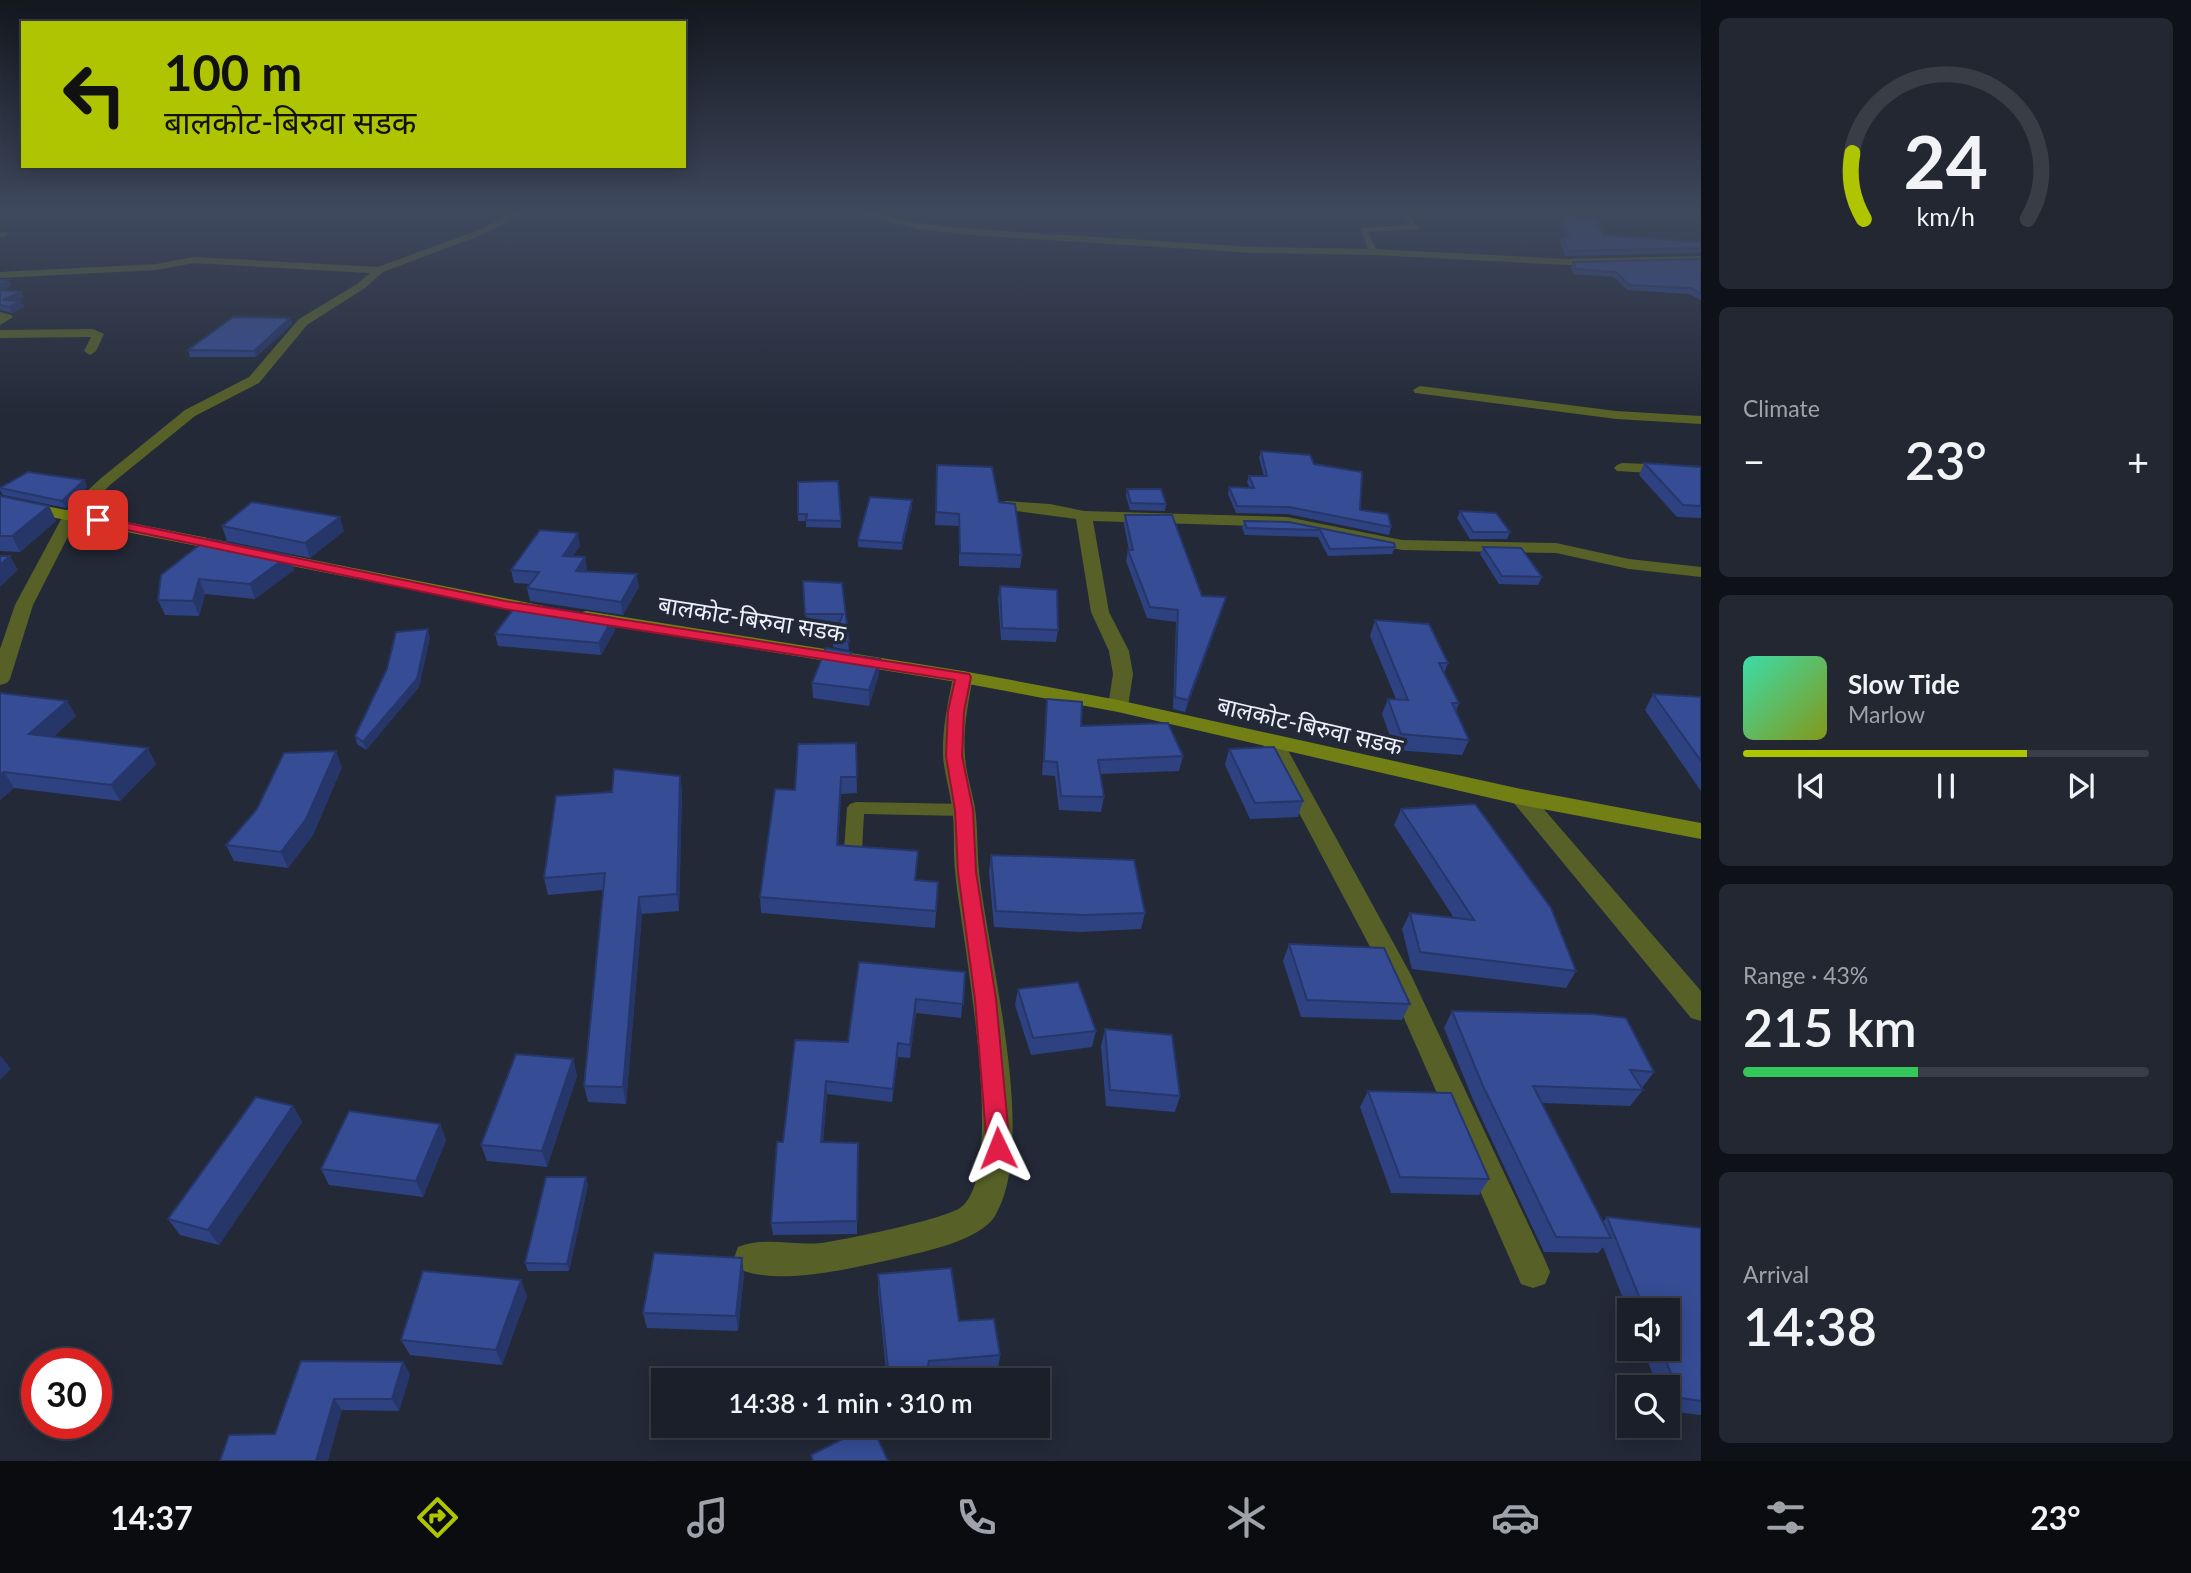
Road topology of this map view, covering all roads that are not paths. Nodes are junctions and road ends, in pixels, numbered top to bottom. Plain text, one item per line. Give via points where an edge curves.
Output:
1 (368, 280) edge
2 (0, 334) edge
3 (90, 351) dead end
4 (1420, 390) dead end
5 (1701, 420) edge
6 (1622, 468) dead end
7 (1701, 471) edge
8 (0, 502) edge
9 (1006, 506) edge
10 (71, 515) junction
11 (1084, 516) junction
12 (1701, 572) edge
13 (963, 677) junction
14 (0, 679) edge
15 (1118, 706) junction
16 (1273, 743) junction
17 (1521, 797) junction
18 (964, 810) junction
19 (1701, 831) edge
20 (853, 850) edge
21 (1701, 1010) edge
22 (750, 1258) dead end
23 (1533, 1272) dead end

1 - 10 street via 303,322 254,380 167,430
2 - 3 street via 93,332 98,338
4 - 5 street via 1616,415
6 - 7 street
8 - 10 main road, बालकोट-बिरुवा सडक
9 - 11 street
10 - 13 main road, बालकोट-बिरुवा सडक via 505,605
10 - 14 street via 24,605
11 - 12 street via 1287,522 1402,545 1556,548 1629,564
11 - 15 street via 1100,612 1119,651 1123,674
13 - 15 main road, बालकोट-बिरुवा सडक
13 - 18 street via 954,756
15 - 16 main road, बालकोट-बिरुवा सडक
16 - 17 main road, बालकोट-बिरुवा सडक
16 - 23 street via 1398,975
17 - 19 main road, बालकोट-बिरुवा सडक
17 - 21 street
18 - 20 lane via 856,808
18 - 22 street via 967,872 997,1107 998,1148 983,1206 971,1219 928,1235 821,1259

